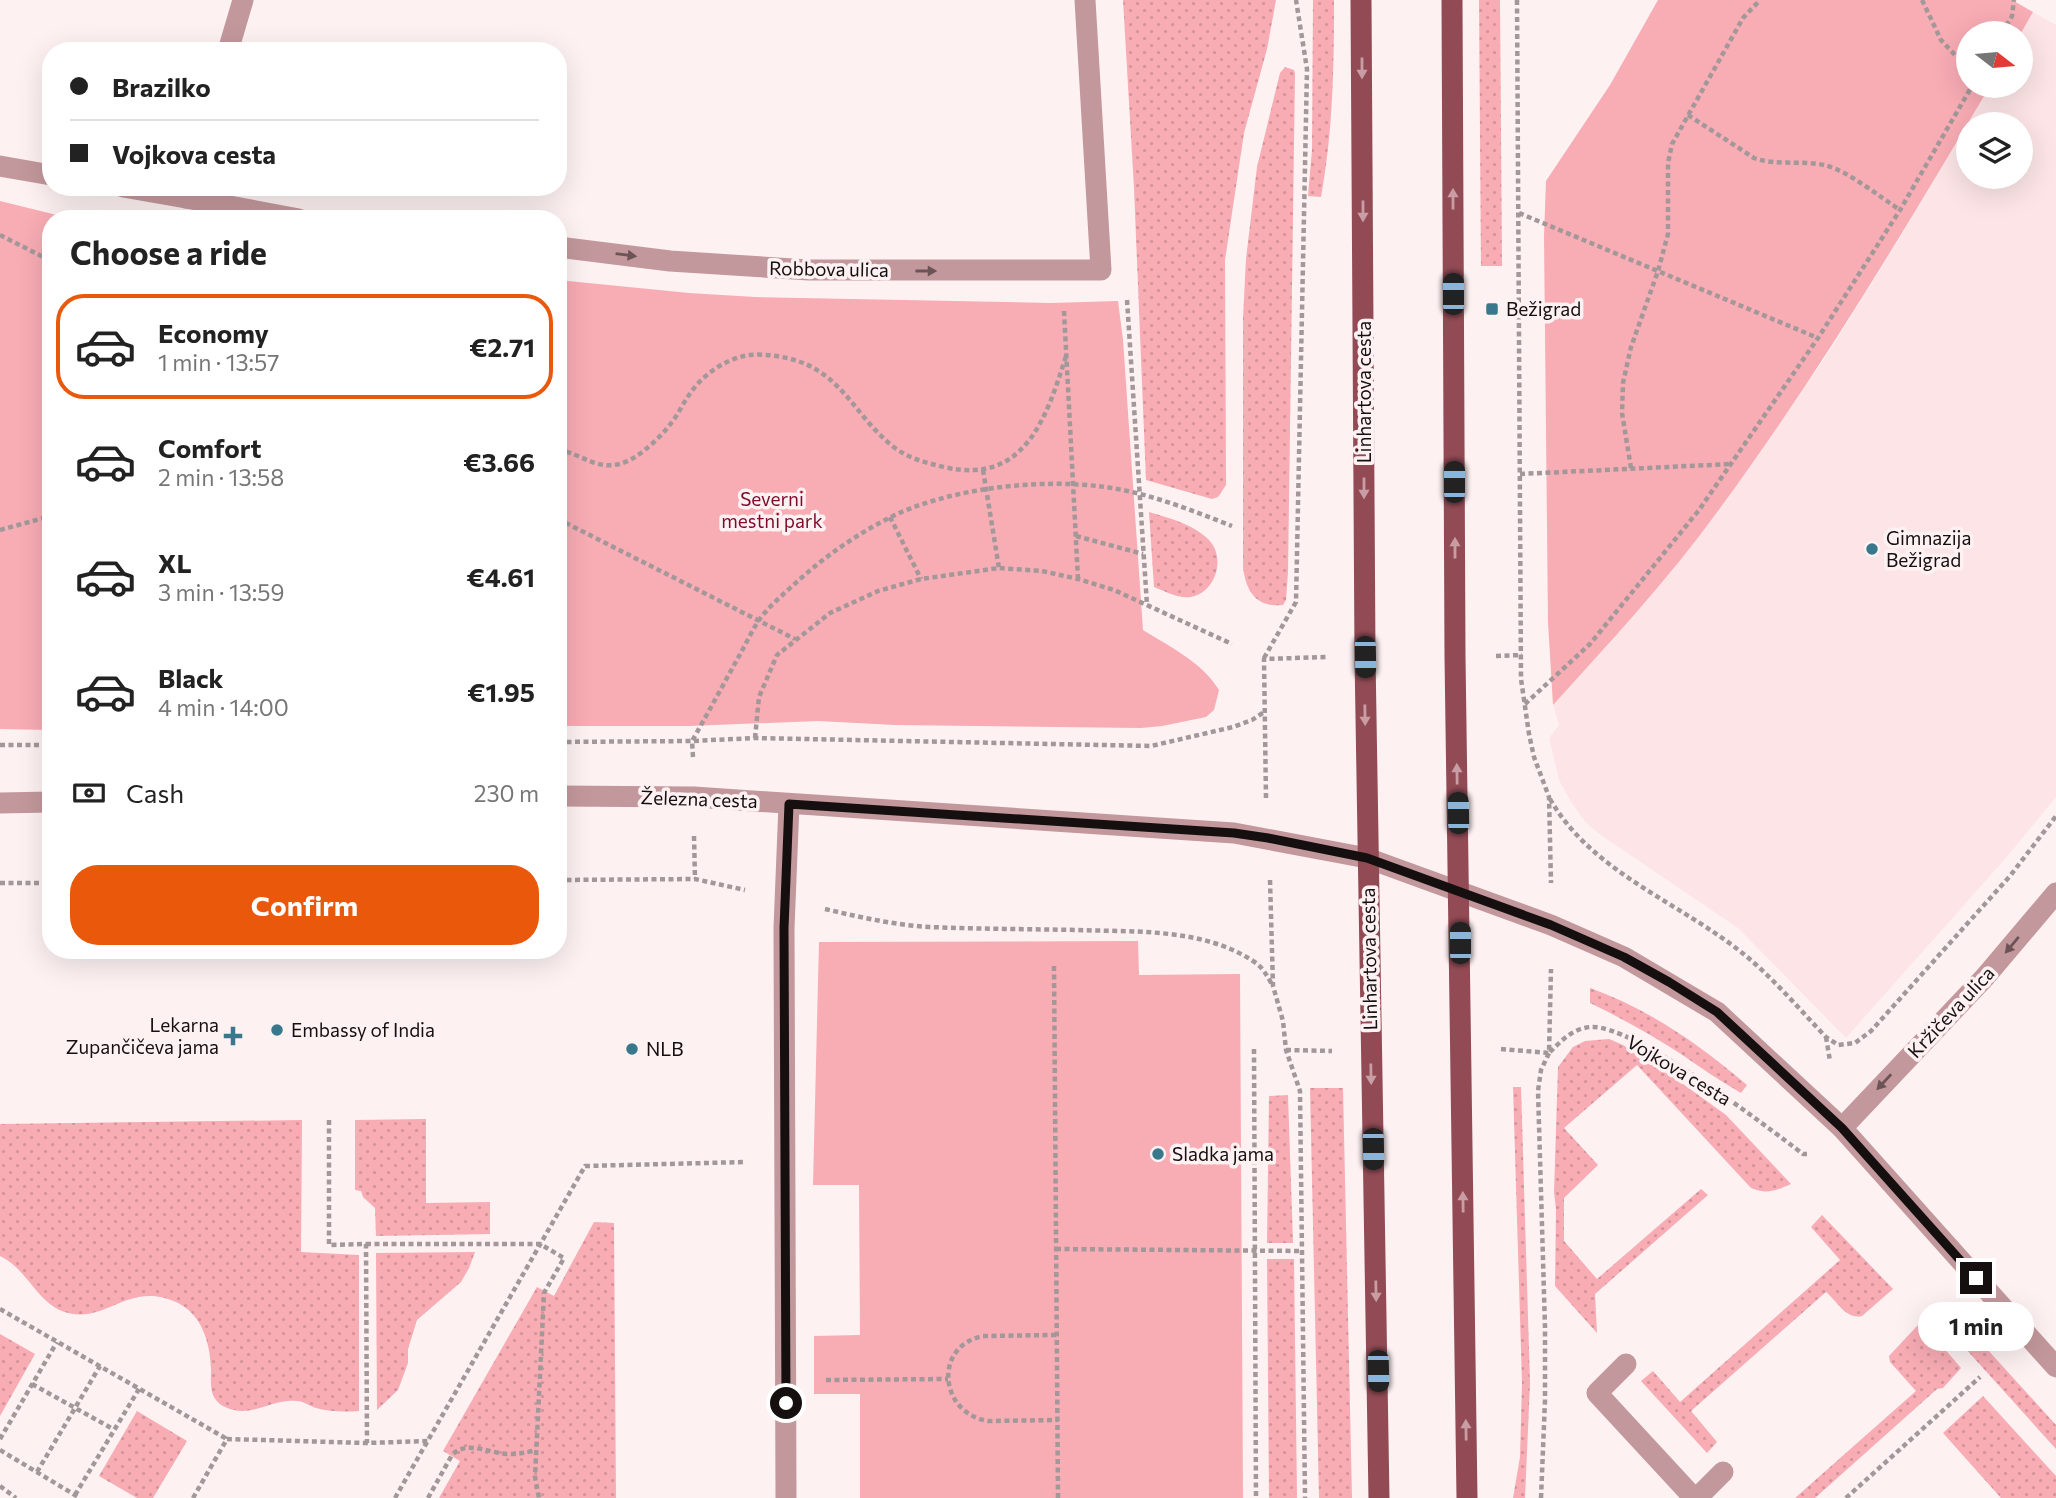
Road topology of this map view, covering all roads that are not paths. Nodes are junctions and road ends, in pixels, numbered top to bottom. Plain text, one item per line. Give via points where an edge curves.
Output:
1 (243, 0) edge
2 (1085, 0) edge
3 (1361, 0) edge
4 (1452, 0) edge
5 (231, 42) edge
6 (0, 166) edge
7 (42, 173) edge
8 (200, 196) edge
9 (260, 210) edge
10 (567, 248) edge
11 (567, 796) edge
12 (0, 803) edge
13 (42, 803) edge
14 (789, 804) junction
15 (1367, 858) junction
16 (1460, 891) junction
17 (2056, 893) edge
18 (1842, 1128) junction
19 (1626, 1364) dead end
20 (2056, 1367) edge
21 (1723, 1472) dead end
22 (786, 1498) edge
23 (1379, 1498) edge
24 (1467, 1498) edge
25 (1695, 1498) edge

1 - 5 street
10 -> 2 street, Robbova ulica via 670,261 809,270 1101,270
3 -> 15 main road, Linhartova cesta
16 -> 4 main road
6 - 7 street
8 - 9 street
11 - 14 street, Železna cesta via 694,797
12 - 13 street
14 - 15 street, Železna cesta via 1234,833
14 - 22 street via 784,900
15 - 16 street, Železna cesta
15 -> 23 main road, Linhartova cesta
16 - 18 street via 1624,957 1717,1012
24 -> 16 main road
17 -> 18 street, Kržičeva ulica via 1985,977
18 - 20 street
19 - 25 street via 1597,1393
21 - 25 street

